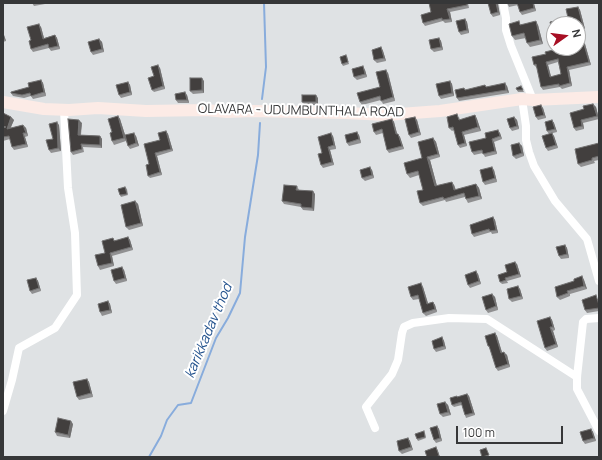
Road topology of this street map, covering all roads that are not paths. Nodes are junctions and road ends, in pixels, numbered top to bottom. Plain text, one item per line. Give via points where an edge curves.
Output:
1 (503, 3) edge
2 (599, 97) edge
3 (527, 100) junction
4 (3, 102) edge
5 (64, 110) junction
6 (599, 281) edge
7 (599, 318) edge
8 (577, 377) junction
9 (3, 411) edge
10 (375, 428) dead end
11 (599, 431) edge

1 - 3 street via 506,30
2 - 3 main road, OLAVARA - UDUMBUNTHALA ROAD
3 - 5 main road, OLAVARA - UDUMBUNTHALA ROAD via 386,115 98,108
3 - 6 street via 528,152 555,201 587,240
4 - 5 main road, OLAVARA - UDUMBUNTHALA ROAD
5 - 9 street via 68,188 75,233 77,295 55,328 19,348
7 - 8 street via 586,319 583,322
8 - 10 street via 487,319 449,318 413,323 404,327 398,360 392,374 366,408
8 - 11 street via 577,389

